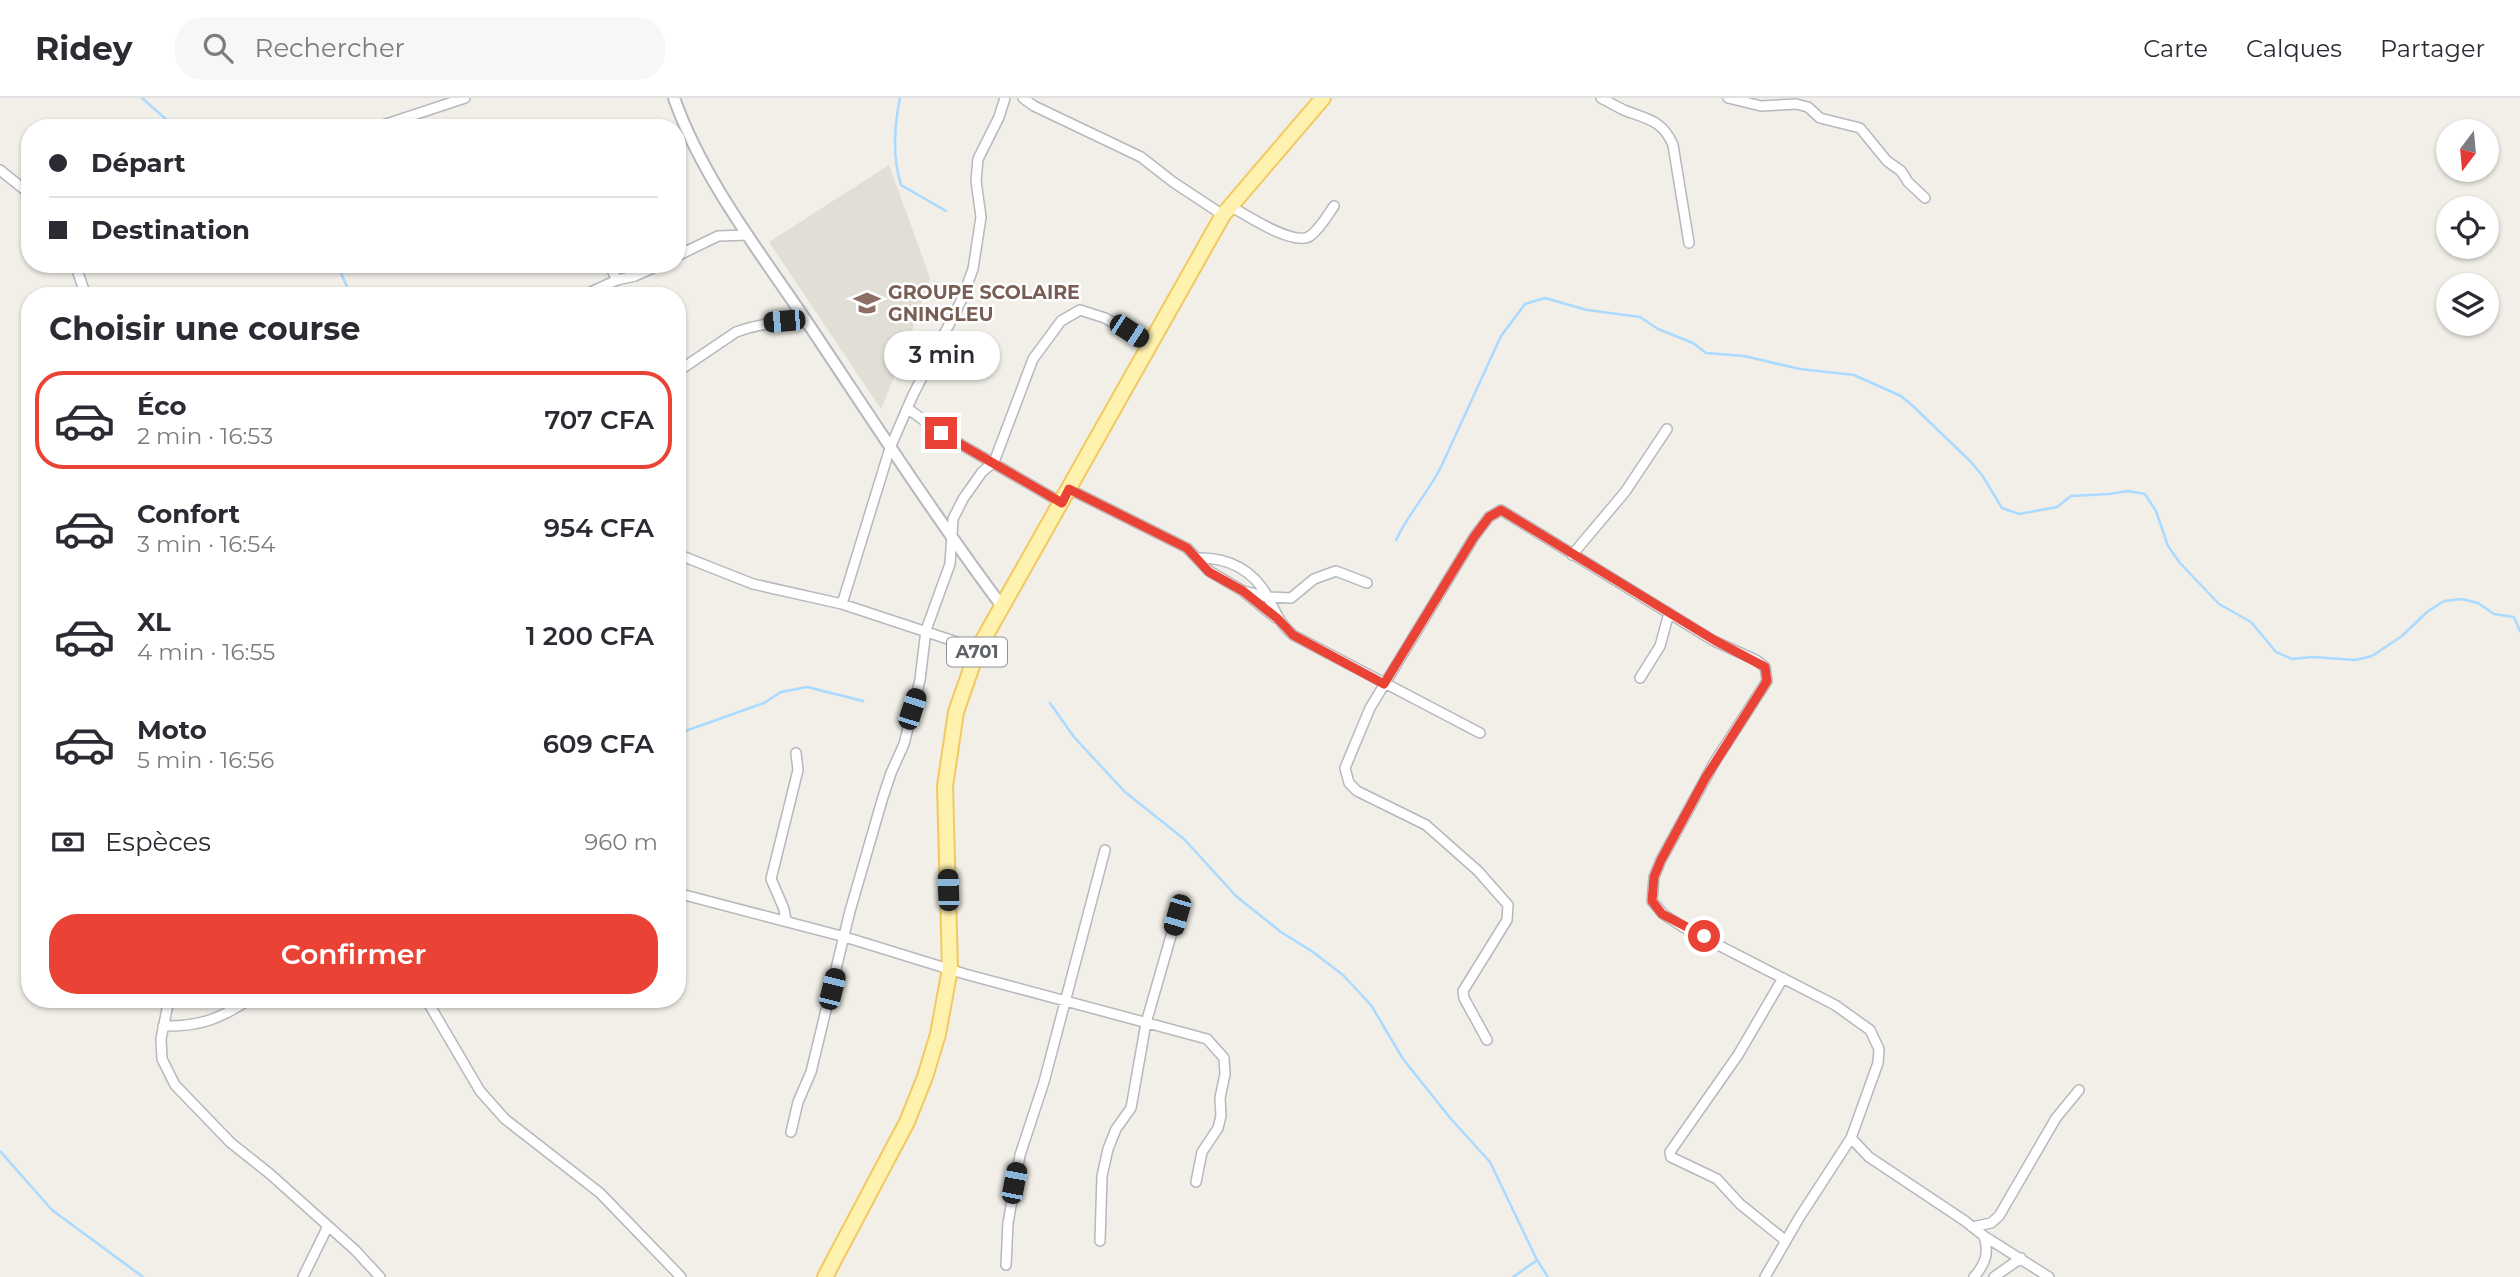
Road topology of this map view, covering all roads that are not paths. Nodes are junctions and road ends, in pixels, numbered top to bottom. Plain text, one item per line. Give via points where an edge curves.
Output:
1 (465, 98) edge
2 (674, 98) edge
3 (1005, 98) edge
4 (1023, 98) edge
5 (1323, 98) edge
6 (1601, 98) edge
7 (1728, 98) edge
8 (433, 102) edge
9 (394, 119) edge
10 (679, 119) edge
11 (686, 136) edge
12 (0, 170) edge
13 (21, 187) edge
14 (1925, 198) dead end
15 (1334, 206) dead end
16 (1226, 211) junction
17 (748, 235) junction
18 (1689, 243) dead end
19 (686, 251) edge
20 (614, 273) edge
21 (642, 273) edge
22 (617, 279) junction
23 (601, 287) edge
24 (807, 323) junction
25 (1150, 344) junction
26 (686, 366) edge
27 (907, 408) junction
28 (1667, 429) dead end
29 (890, 448) junction
30 (994, 462) junction
31 (1069, 489) junction
32 (1062, 503) junction
33 (951, 538) junction
34 (1572, 555) junction
35 (686, 558) edge
36 (1197, 558) junction
37 (1367, 583) dead end
38 (1243, 591) junction
39 (1268, 597) junction
40 (842, 604) junction
41 (1001, 604) junction
42 (1669, 613) junction
43 (1278, 619) junction
44 (926, 630) junction
45 (978, 649) junction
46 (1640, 678) dead end
47 (1384, 684) junction
48 (1480, 733) dead end
49 (796, 753) dead end
50 (1105, 850) dead end
51 (686, 895) edge
52 (1177, 915) dead end
53 (786, 921) junction
54 (845, 937) junction
55 (950, 969) junction
56 (1783, 978) junction
57 (1064, 1000) junction
58 (167, 1008) edge
59 (233, 1008) edge
60 (431, 1008) edge
61 (1146, 1023) junction
62 (163, 1026) junction
63 (1487, 1040) dead end
64 (2079, 1090) dead end
65 (791, 1132) dead end
66 (1851, 1138) junction
67 (1196, 1182) dead end
68 (328, 1226) junction
69 (1972, 1227) junction
70 (1984, 1236) junction
71 (1100, 1241) dead end
72 (1786, 1241) junction
73 (2021, 1258) junction
74 (1006, 1265) dead end
75 (303, 1277) edge
76 (380, 1277) edge
77 (681, 1277) edge
78 (825, 1277) edge
79 (1765, 1277) edge
80 (1974, 1277) edge
81 (1994, 1277) edge
82 (2049, 1277) edge

1 - 8 street
2 - 10 street
3 - 27 street via 978,159 981,217 973,269
4 - 16 street via 1141,157 1173,182
5 - 16 main road, A701
6 - 18 street via 1647,117 1668,133
7 - 14 street via 1761,106 1796,104 1820,118 1860,128
8 - 9 street
11 - 17 street
12 - 13 street
15 - 16 street via 1317,230 1301,240
16 - 25 main road, A701
17 - 19 street via 718,236
17 - 24 street
20 - 22 street
21 - 22 street
22 - 23 street
24 - 26 street via 747,328
24 - 29 street
25 - 30 street via 1105,318 1080,310 1061,321 1026,373
25 - 31 main road, A701
27 - 29 street
27 - 30 street
28 - 34 street via 1625,492
29 - 33 street
29 - 40 street
30 - 32 street
30 - 33 street via 960,504
31 - 32 main road, A701
31 - 36 street via 1178,543
32 - 41 main road, A701
33 - 41 street
33 - 44 street via 950,564
34 - 42 street
34 - 47 street via 1509,513 1493,513
35 - 40 street via 753,584
36 - 38 street via 1209,572
36 - 39 street via 1235,564
37 - 39 street via 1336,571 1314,579 1291,597
38 - 39 street
38 - 43 street
39 - 43 street
40 - 44 street
41 - 45 main road, A701
42 - 46 street via 1660,646
42 - 56 street via 1756,660 1768,675 1661,860 1652,901 1662,914
43 - 47 street via 1293,635
44 - 45 street
44 - 54 street via 920,680 904,744 891,773
45 - 55 main road, A701 via 956,712 945,786
47 - 48 street
47 - 63 street via 1345,768 1349,783 1426,825 1484,877 1507,905 1507,920 1463,991
49 - 53 street via 798,770 771,879
50 - 57 street
51 - 53 street
52 - 61 street
53 - 54 street
54 - 55 street
54 - 65 street
55 - 57 street
55 - 78 main road, A701 via 938,1034 907,1122
56 - 66 street via 1835,1005 1870,1030 1877,1041 1878,1063
56 - 72 street via 1738,1055 1670,1152 1685,1166 1717,1179
57 - 61 street
57 - 74 street via 1020,1155
58 - 62 street
59 - 62 street via 207,1022
60 - 77 street via 468,1073 505,1119 600,1193
61 - 67 street via 1207,1040 1224,1058 1221,1116 1202,1152
61 - 71 street via 1131,1108 1116,1129 1102,1176
62 - 68 street via 162,1059 176,1085 231,1143
64 - 69 street via 2056,1118 2000,1216
66 - 69 street via 1869,1157
66 - 72 street
68 - 75 street
68 - 76 street
69 - 70 street
70 - 73 street
70 - 80 street via 1988,1250
72 - 79 street
73 - 81 street
73 - 82 street

